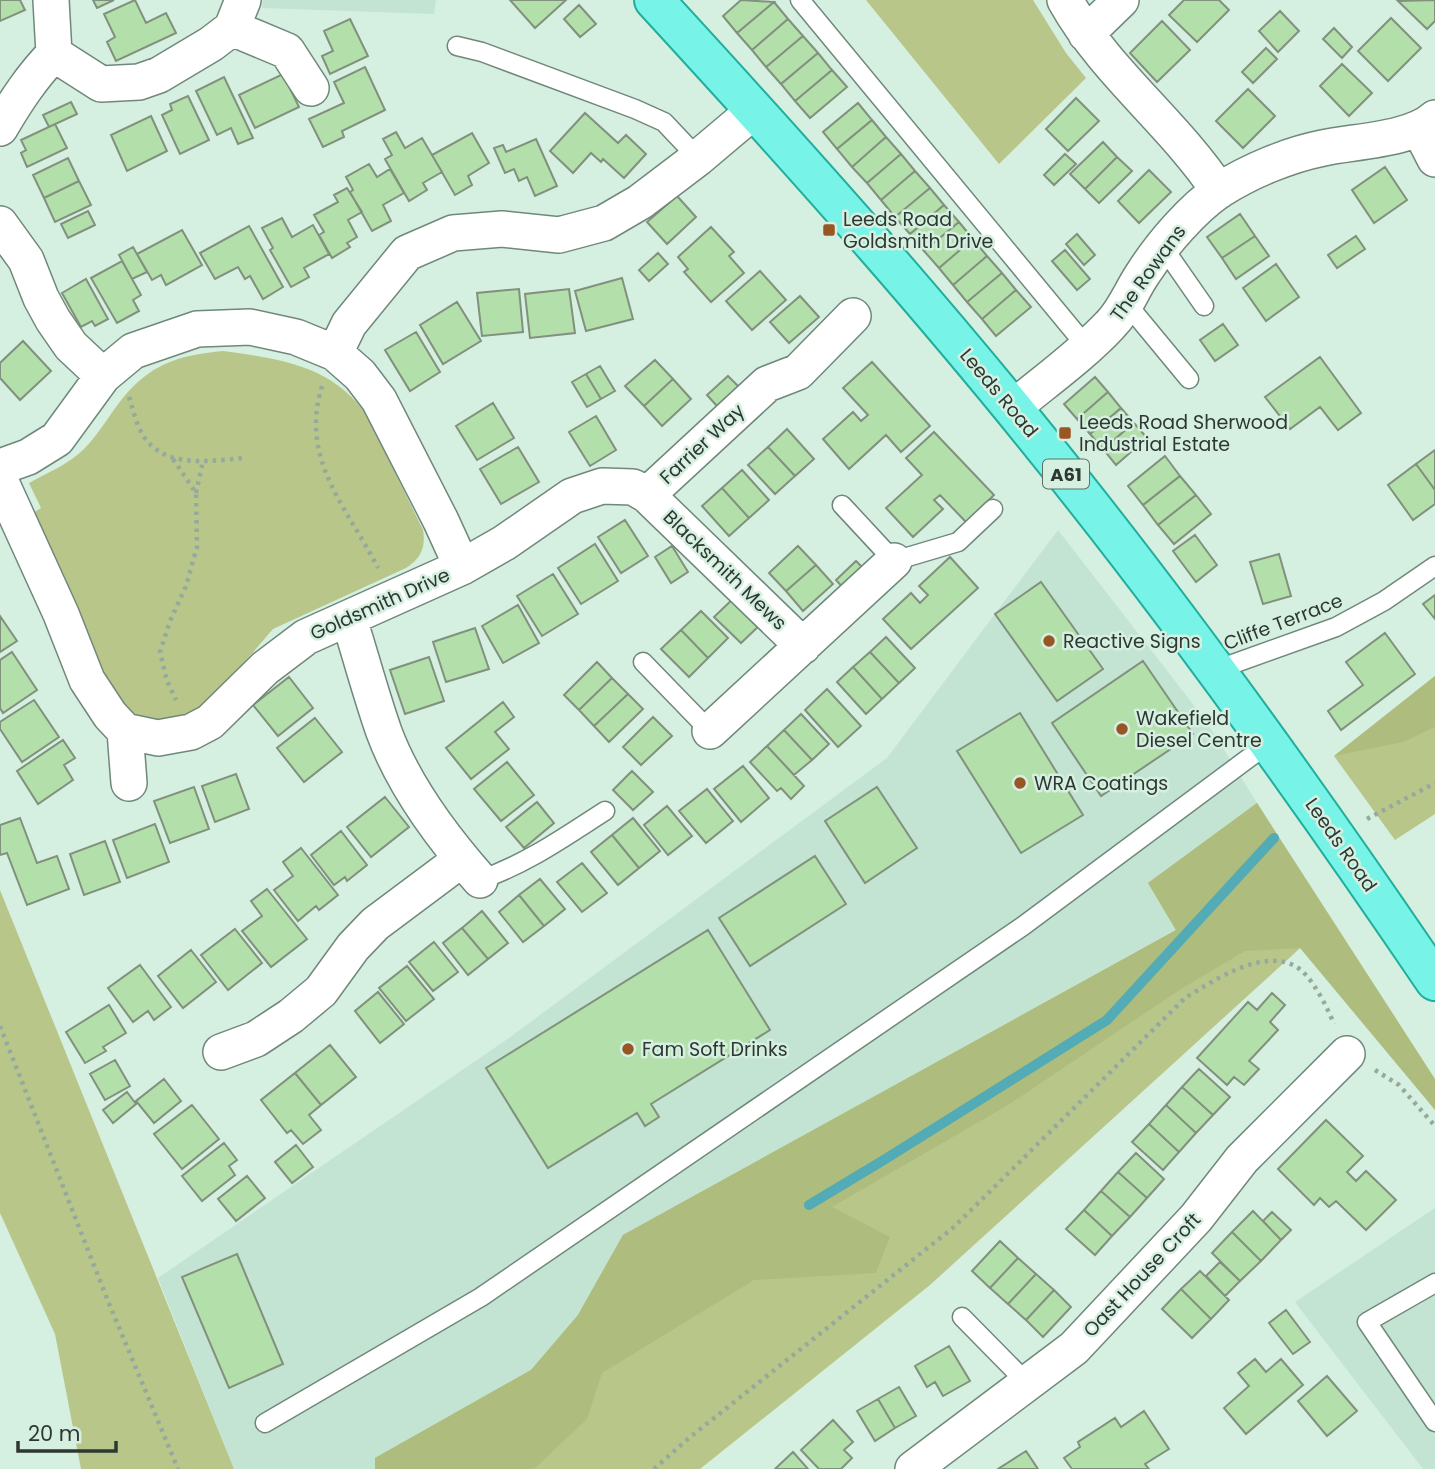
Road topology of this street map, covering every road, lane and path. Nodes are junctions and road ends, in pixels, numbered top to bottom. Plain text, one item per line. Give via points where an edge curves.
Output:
1 (51, 0) edge
2 (654, 0) edge
3 (800, 0) edge
4 (1065, 0) edge
5 (1121, 0) edge
6 (237, 14) edge
7 (1086, 34) junction
8 (457, 46) dead end
9 (54, 54) junction
10 (311, 88) dead end
11 (755, 110) junction
12 (1427, 123) edge
13 (0, 128) edge
14 (698, 158) junction
15 (1435, 159) edge
16 (1219, 191) junction
17 (0, 224) edge
18 (1163, 247) junction
19 (1127, 304) junction
20 (1204, 306) dead end
21 (853, 316) dead end
22 (1086, 346) junction
23 (335, 354) junction
24 (103, 376) junction
25 (1189, 379) dead end
26 (1013, 408) junction
27 (246, 458) dead end
28 (173, 459) junction
29 (203, 461) junction
30 (0, 467) edge
31 (323, 471) junction
32 (317, 473) dead end
33 (0, 480) edge
34 (196, 493) junction
35 (647, 495) junction
36 (842, 505) dead end
37 (993, 509) dead end
38 (894, 561) junction
39 (1435, 566) edge
40 (462, 567) junction
41 (394, 600) junction
42 (349, 619) junction
43 (803, 646) junction
44 (643, 662) dead end
45 (1216, 670) junction
46 (125, 731) junction
47 (710, 731) joint
48 (191, 732) junction
49 (1269, 743) junction
50 (129, 783) dead end
51 (1435, 783) edge
52 (605, 810) dead end
53 (1335, 836) junction
54 (471, 869) junction
55 (1435, 981) edge
56 (0, 1026) edge
57 (221, 1052) dead end
58 (1348, 1054) junction
59 (1435, 1126) edge
60 (1435, 1283) edge
61 (962, 1317) dead end
62 (1028, 1384) junction
63 (1435, 1422) edge
64 (265, 1423) dead end
65 (178, 1469) edge
66 (654, 1469) edge
67 (913, 1469) edge

1 - 9 street
2 - 11 main road, Leeds Road / A61
3 - 22 lane
4 - 7 street
5 - 7 street
6 - 9 street via 211,44 138,82 101,84
6 - 10 street via 287,51
7 - 16 street via 1192,152
8 - 14 lane via 664,122
9 - 13 street via 18,97
11 - 14 street
11 - 26 main road, Leeds Road / A61
12 - 15 street, The Rowans
12 - 16 street, The Rowans via 1395,135 1320,148 1263,167
14 - 23 street via 604,223 559,235 502,229 453,233 407,253 349,324
16 - 18 street, The Rowans via 1192,213
17 - 24 street via 26,260 53,320 71,346
18 - 19 street, The Rowans
18 - 20 lane
19 - 22 street, The Rowans
19 - 25 lane
21 - 35 street, Farrier Way via 798,372 767,384
22 - 26 street, The Rowans
23 - 24 street, Goldsmith Drive via 296,337 250,327 197,329 133,351
23 - 31 path via 315,410
23 - 40 street, Goldsmith Drive via 360,375 379,400
24 - 28 path via 129,397 151,445
24 - 30 street, Goldsmith Drive via 57,439
26 - 45 main road, Leeds Road / A61
27 - 29 path
28 - 29 path
28 - 34 path
29 - 34 path
31 - 32 path
31 - 41 path
33 - 46 street via 87,680
34 - 48 path via 197,547 160,652 167,681
35 - 40 street, Farrier Way via 633,487 602,486 572,496
35 - 43 street, Blacksmith Mews
36 - 38 lane
37 - 38 lane via 958,542
38 - 43 street, Blacksmith Mews
39 - 45 lane, Cliffe Terrace via 1336,627
40 - 41 street, Goldsmith Drive
41 - 42 street, Goldsmith Drive
42 - 48 street, Goldsmith Drive via 284,652 210,722
42 - 54 street via 385,734 410,786
43 - 47 street, Blacksmith Mews
44 - 47 lane
45 - 49 main road, Leeds Road / A61
46 - 48 street, Goldsmith Drive via 158,738
46 - 50 street
49 - 53 main road, Leeds Road / A61
49 - 64 lane via 1023,926 481,1297
51 - 53 path
52 - 54 lane via 539,855
53 - 55 main road, Leeds Road / A61
54 - 57 street via 375,923 321,991 257,1039
56 - 65 path
58 - 59 path via 1399,1085
58 - 62 street, Oast House Croft via 1242,1159 1196,1218 1074,1348
58 - 66 path via 1321,995 1296,966 1270,960 1228,972 1185,998 954,1227
60 - 63 lane via 1367,1322
61 - 62 lane
62 - 67 street, Oast House Croft

